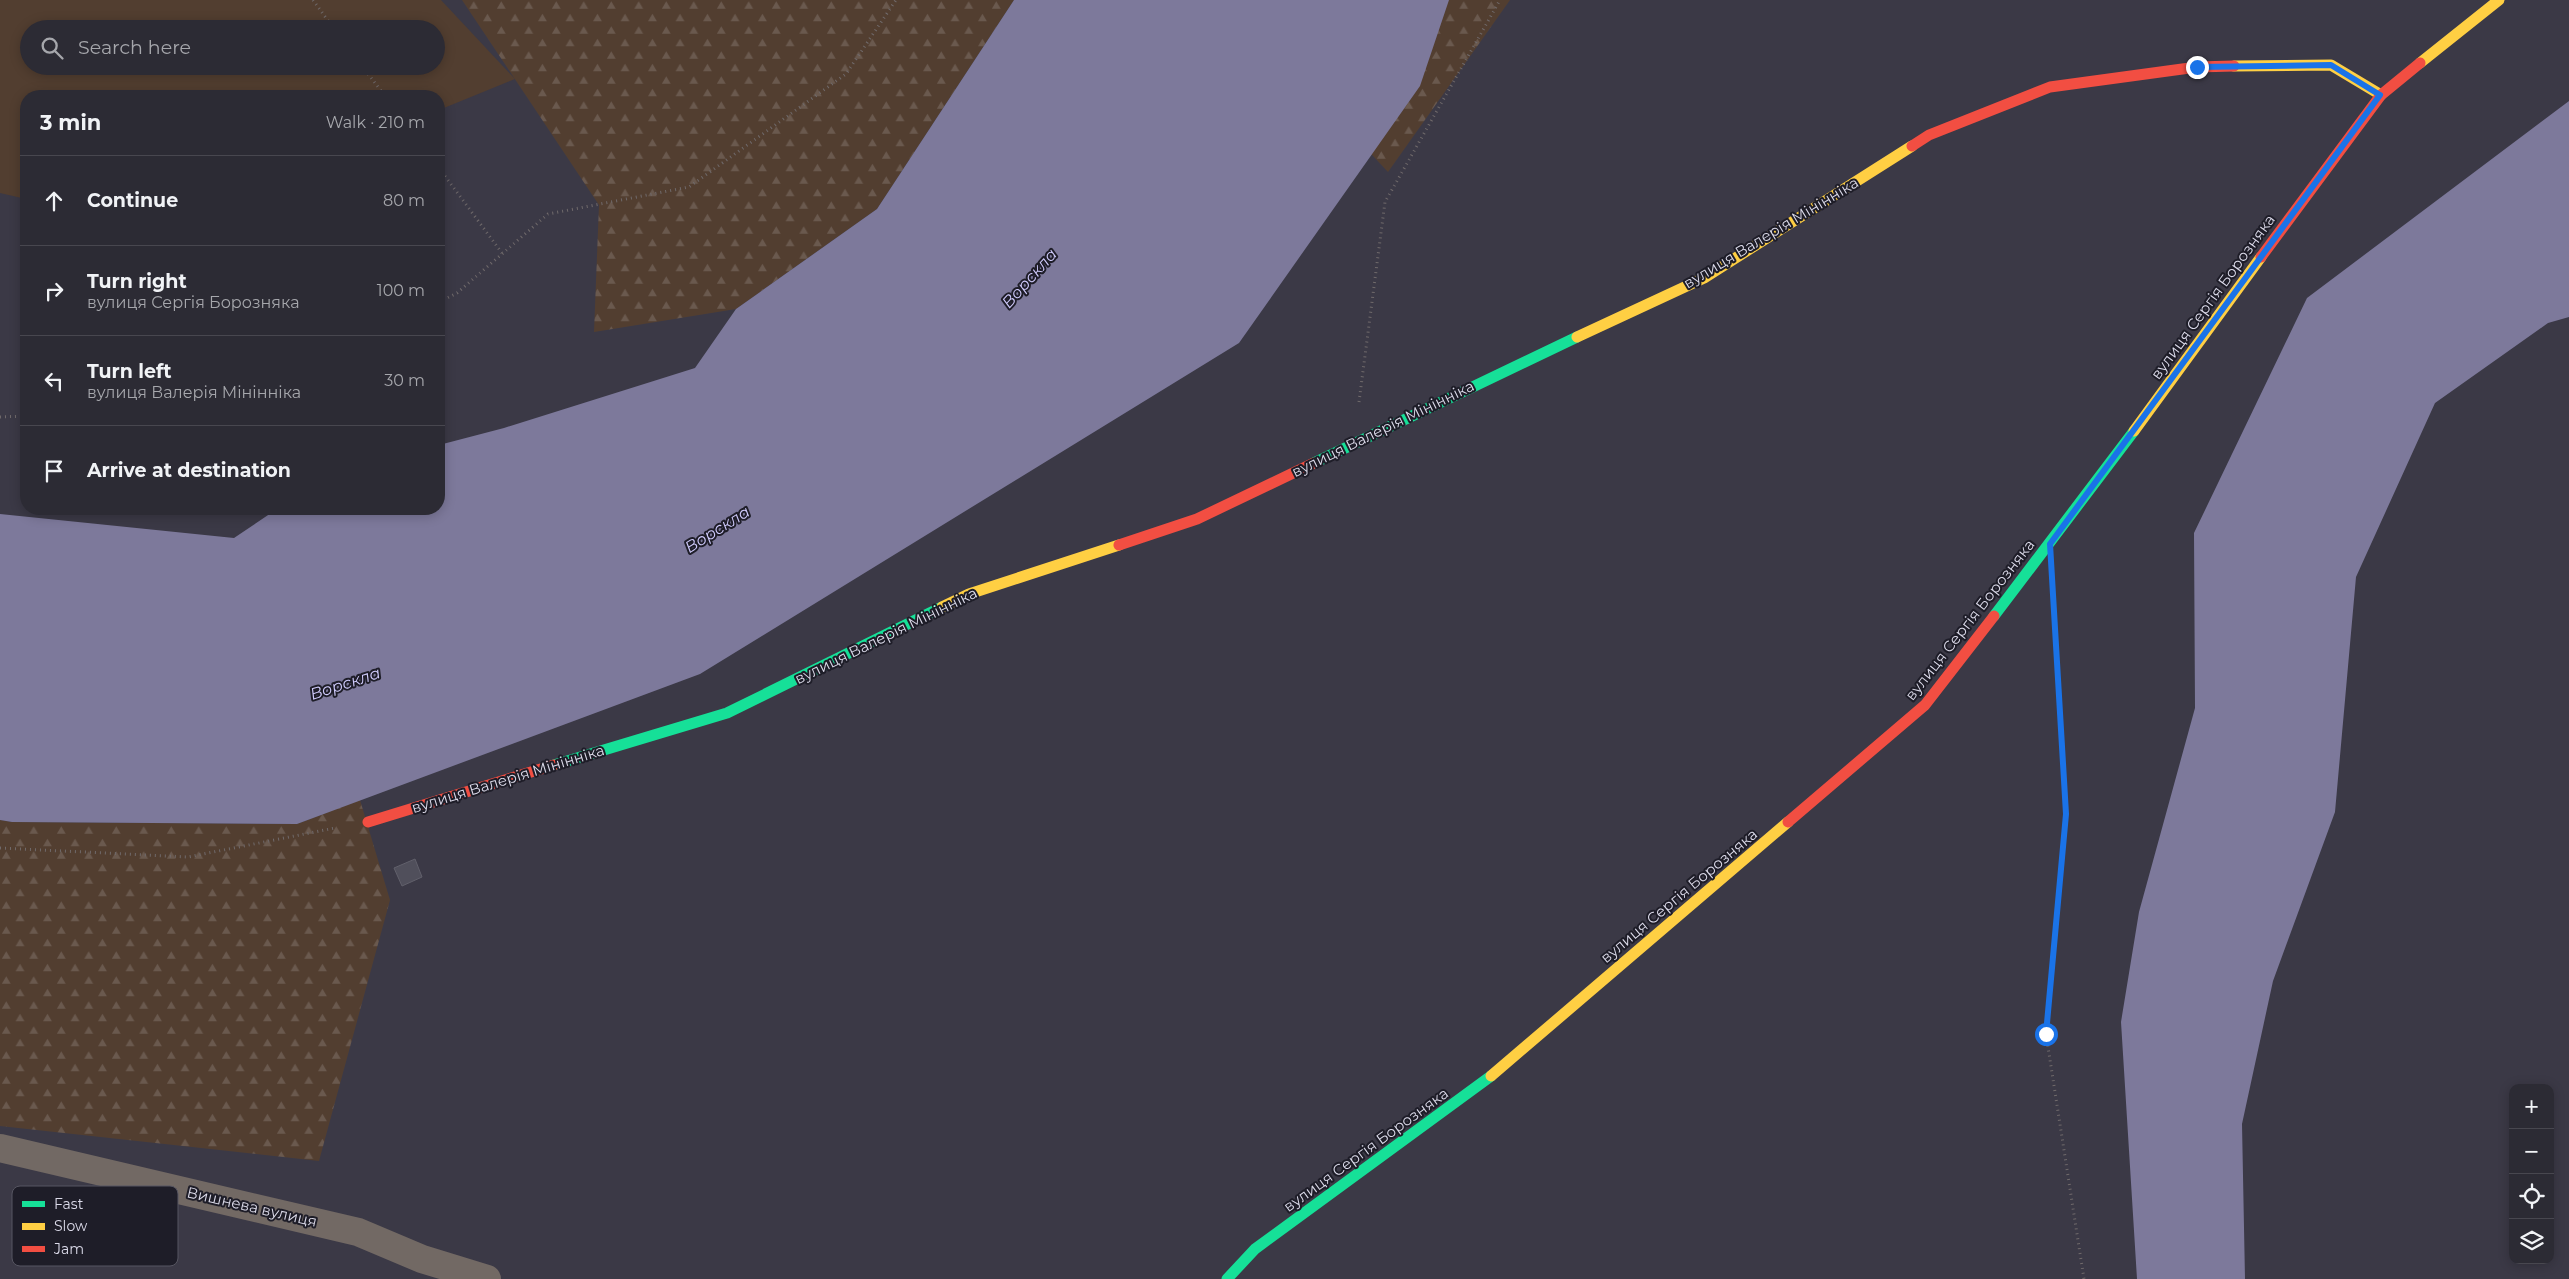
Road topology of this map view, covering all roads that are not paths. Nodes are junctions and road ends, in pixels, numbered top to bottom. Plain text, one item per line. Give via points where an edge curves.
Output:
1 (2499, 0) edge
2 (2380, 95) junction
3 (368, 822) road end
4 (0, 1148) edge
5 (162, 1186) edge
6 (178, 1190) edge
7 (418, 1269) edge
8 (487, 1279) edge
9 (1227, 1279) edge

1 - 2 street, вулиця Сергія Борозняка
2 - 3 street, вулиця Валерія Мінінніка via 2331,65 2197,67 2050,86 1929,135 1704,278 1197,519 969,594 727,713
2 - 9 street, вулиця Сергія Борозняка via 2050,544 1926,705 1482,1083 1255,1249
4 - 5 street, Вишнева вулиця
6 - 7 street, Вишнева вулиця via 358,1232
7 - 8 street

